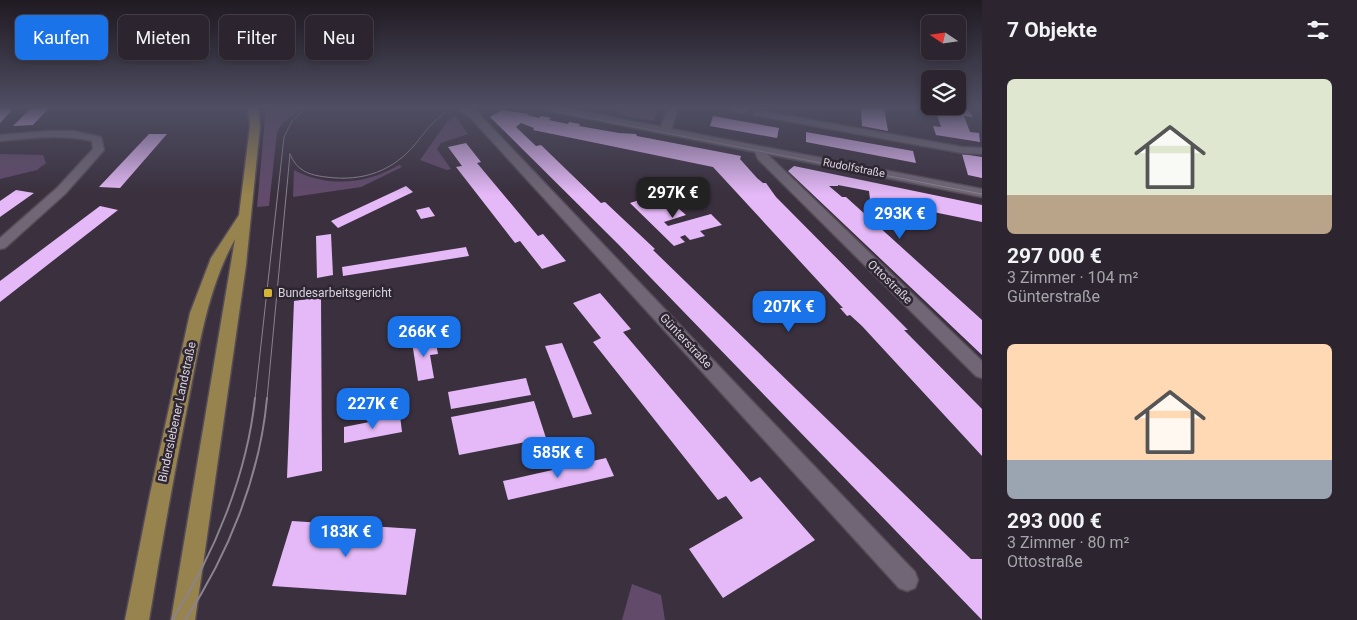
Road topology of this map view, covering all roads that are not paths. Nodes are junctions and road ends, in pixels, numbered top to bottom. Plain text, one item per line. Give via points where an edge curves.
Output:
1 (90, 137) edge
2 (254, 137) edge
3 (495, 137) edge
4 (702, 137) edge
5 (890, 137) edge
6 (760, 148) junction
7 (982, 151) edge
8 (982, 193) edge
9 (244, 212) junction
10 (0, 245) edge
11 (982, 371) edge
12 (908, 580) dead end
13 (137, 620) edge
14 (183, 620) edge

1 - 10 street via 97,139 99,150 61,191
2 - 9 main road, Binderslebener Landstraße
3 - 12 street, Günterstraße
4 - 6 street, Rudolfstraße
5 - 7 street
6 - 8 street, Rudolfstraße
6 - 11 street, Ottostraße via 762,157
9 - 13 main road, Binderslebener Landstraße via 218,258 198,313
9 - 14 main road, Binderslebener Landstraße via 239,264

